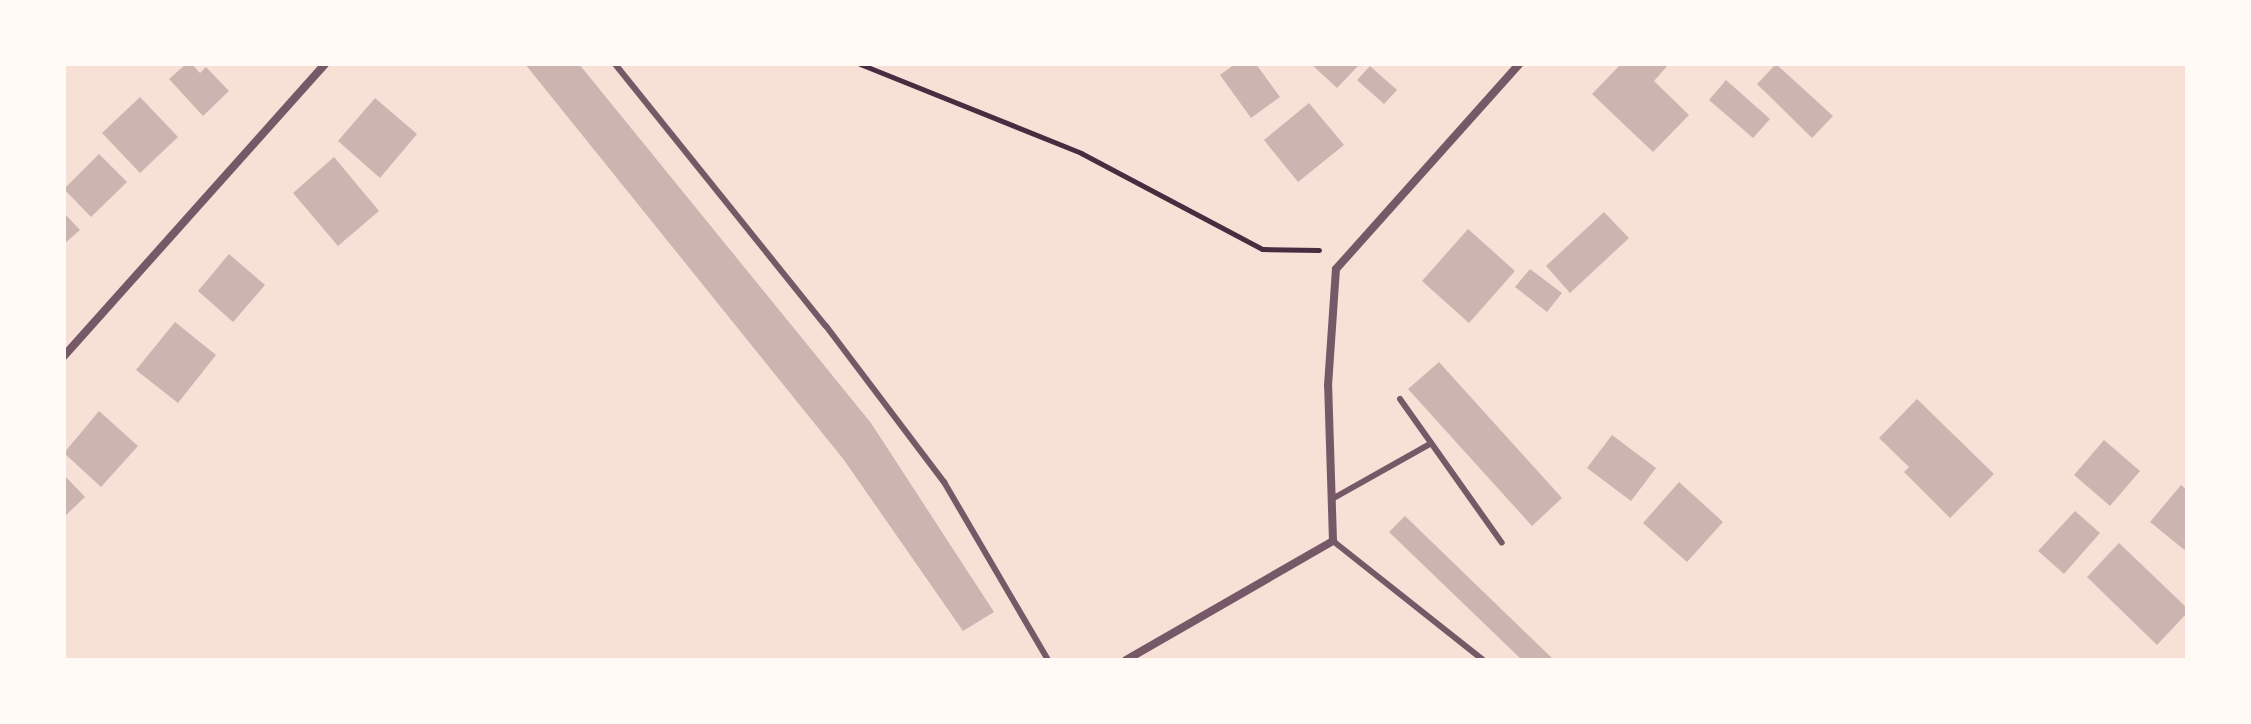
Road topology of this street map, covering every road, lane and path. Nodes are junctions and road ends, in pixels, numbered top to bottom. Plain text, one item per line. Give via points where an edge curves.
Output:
1 (325, 64) edge
2 (615, 64) edge
3 (860, 64) edge
4 (1519, 64) edge
5 (1352, 250) junction
6 (64, 356) edge
7 (1400, 399) dead end
8 (1430, 444) junction
9 (1331, 499) junction
10 (1333, 541) junction
11 (1502, 543) dead end
12 (1048, 660) edge
13 (1126, 660) edge
14 (1483, 660) edge

1 - 6 street
2 - 12 lane via 944,482
3 - 5 path via 1081,153 1262,249
4 - 5 street
5 - 9 street via 1336,269 1328,386
7 - 8 lane
8 - 9 lane
8 - 11 lane
9 - 10 street
10 - 13 street
10 - 14 lane

